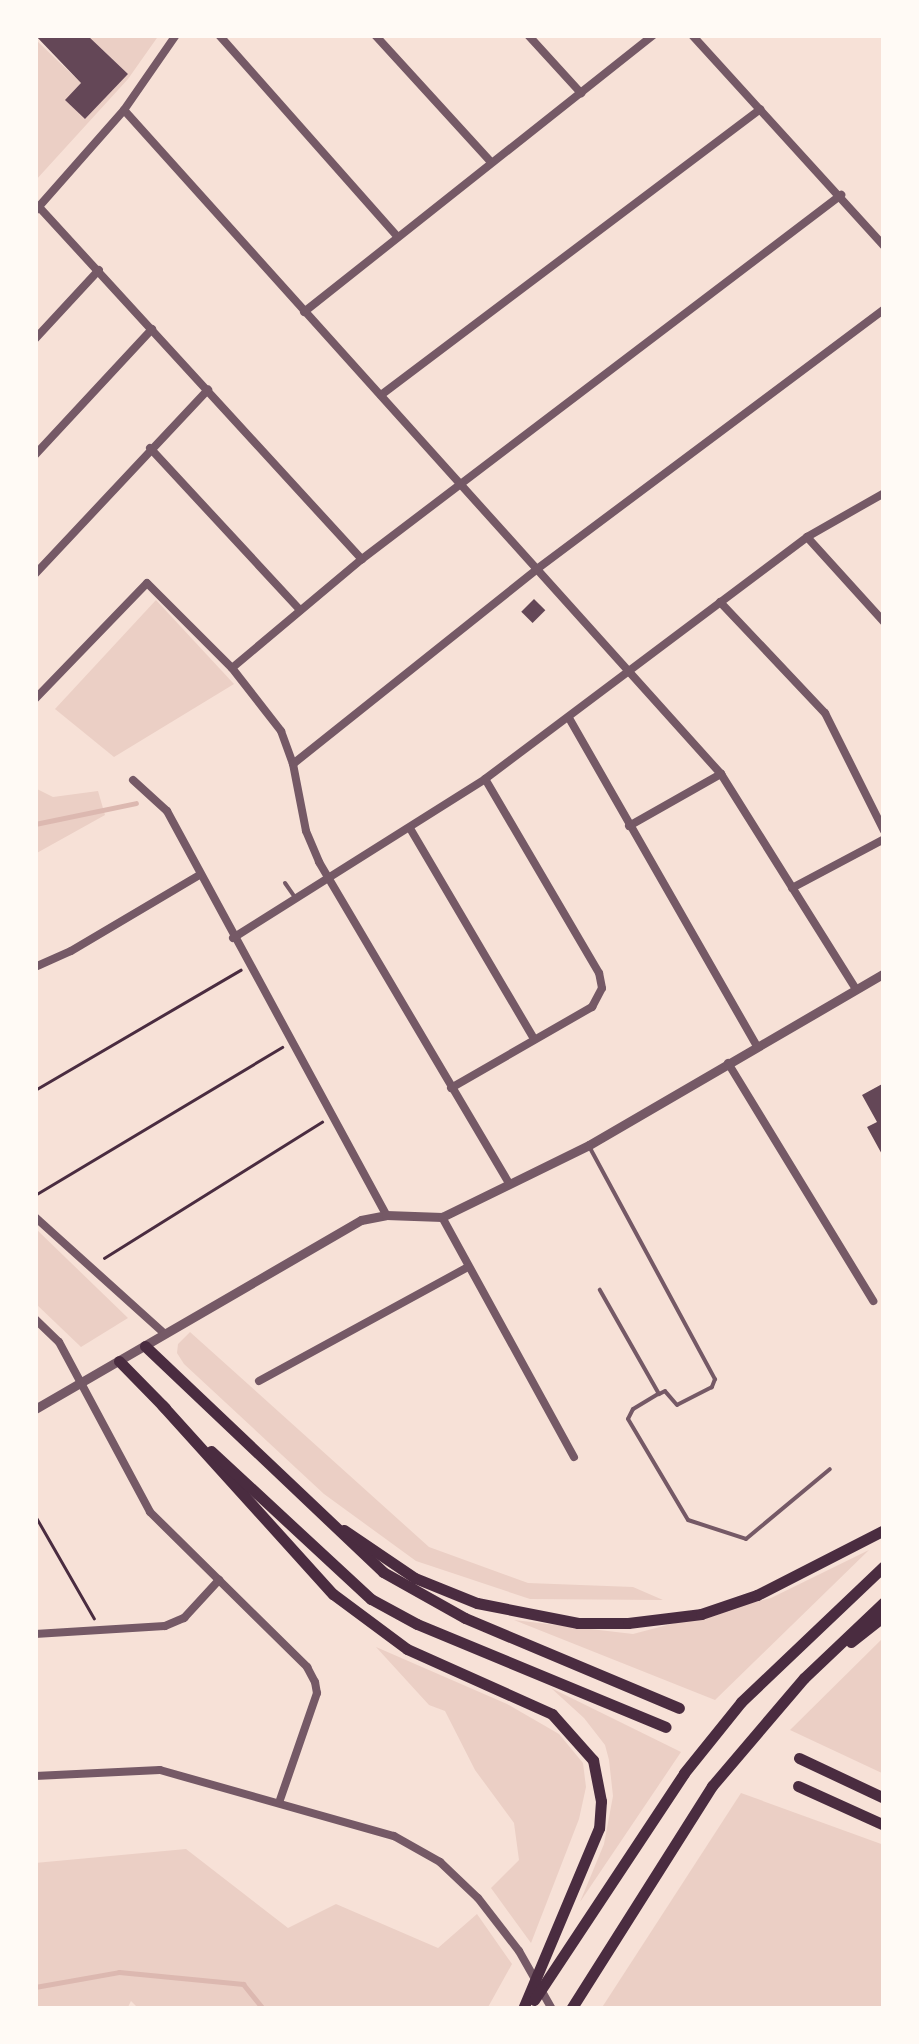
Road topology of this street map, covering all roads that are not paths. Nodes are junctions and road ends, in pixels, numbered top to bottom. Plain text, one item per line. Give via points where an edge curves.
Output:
1 (176, 35) edge
2 (218, 35) edge
3 (375, 35) edge
4 (528, 35) edge
5 (654, 35) edge
6 (692, 35) edge
7 (581, 93) junction
8 (760, 109) junction
9 (124, 110) junction
10 (491, 162) junction
11 (841, 195) junction
12 (37, 209) edge
13 (398, 236) junction
14 (884, 246) edge
15 (99, 270) junction
16 (884, 309) edge
17 (304, 312) junction
18 (152, 329) junction
19 (35, 339) edge
20 (208, 390) junction
21 (381, 395) junction
22 (150, 448) junction
23 (35, 455) edge
24 (461, 483) junction
25 (884, 493) edge
26 (807, 536) junction
27 (362, 559) junction
28 (537, 570) junction
29 (35, 574) edge
30 (720, 602) junction
31 (300, 610) junction
32 (884, 622) edge
33 (232, 668) junction
34 (630, 673) junction
35 (36, 695) edge
36 (569, 718) junction
37 (293, 764) junction
38 (721, 774) junction
39 (133, 780) dead end
40 (485, 780) junction
41 (629, 826) junction
42 (411, 830) junction
43 (884, 831) edge
44 (884, 839) edge
45 (198, 876) junction
46 (329, 880) junction
47 (285, 883) dead end
48 (792, 888) junction
49 (297, 900) junction
50 (234, 938) junction
51 (35, 967) edge
52 (884, 973) edge
53 (856, 989) junction
54 (534, 1039) junction
55 (756, 1046) junction
56 (728, 1063) junction
57 (451, 1088) junction
58 (588, 1145) junction
59 (509, 1183) junction
60 (386, 1215) junction
61 (35, 1217) edge
62 (442, 1217) junction
63 (468, 1267) junction
64 (600, 1290) dead end
65 (873, 1301) dead end
66 (35, 1319) edge
67 (166, 1334) junction
68 (146, 1346) junction
69 (119, 1361) junction
70 (259, 1381) dead end
71 (83, 1382) junction
72 (659, 1394) junction
73 (162, 1405) junction
74 (35, 1410) edge
75 (574, 1457) dead end
76 (830, 1469) dead end
77 (308, 1506) junction
78 (884, 1530) edge
79 (884, 1566) edge
80 (218, 1580) junction
81 (884, 1602) edge
82 (884, 1616) edge
83 (35, 1634) edge
84 (804, 1678) junction
85 (679, 1708) dead end
86 (666, 1727) dead end
87 (800, 1758) dead end
88 (35, 1776) edge
89 (798, 1786) dead end
90 (884, 1798) edge
91 (280, 1800) junction
92 (884, 1826) edge
93 (526, 2009) edge
94 (552, 2009) edge
95 (570, 2009) edge

1 - 9 street
2 - 13 street
3 - 10 street
4 - 7 street
5 - 7 street
6 - 8 street
7 - 10 street
8 - 11 street
8 - 21 street
9 - 12 street
9 - 17 street
10 - 13 street
11 - 14 street
11 - 24 street
12 - 15 street
13 - 17 street
15 - 18 street
15 - 19 street
16 - 28 street
17 - 21 street
18 - 20 street
18 - 23 street
20 - 22 street
20 - 27 street
21 - 24 street
22 - 29 street
22 - 31 street
24 - 27 street
24 - 28 street
25 - 26 street
26 - 30 street
26 - 32 street
27 - 31 street
28 - 34 street
28 - 37 street
30 - 34 street
30 - 43 street via 825,713
31 - 33 street
33 - 35 street via 147,583
33 - 37 street via 274,719
34 - 36 street
34 - 38 street
36 - 40 street
36 - 41 street
37 - 46 street via 306,831
38 - 41 street
38 - 48 street
39 - 45 street via 167,812
40 - 42 street
40 - 54 street via 598,973 602,993 592,1007
41 - 55 street
42 - 46 street
42 - 54 street
44 - 48 street
45 - 50 street
45 - 51 street
46 - 49 street
46 - 57 street
47 - 49 lane
48 - 53 street
49 - 50 street
50 - 60 street
52 - 53 street
53 - 55 street
54 - 57 street
55 - 56 street
56 - 58 street
56 - 65 street
57 - 59 street
58 - 59 street
58 - 72 lane via 715,1379 712,1387 677,1404 665,1391
59 - 62 street
60 - 62 street
60 - 67 street via 361,1220
61 - 67 street
62 - 63 street
63 - 70 street
63 - 75 street
64 - 72 lane
66 - 71 street via 59,1342
67 - 68 street
68 - 69 street
68 - 77 highway
69 - 71 street
69 - 73 highway
71 - 74 street
71 - 80 street via 150,1512
72 - 76 lane via 628,1418 688,1520 746,1539
73 - 86 highway via 371,1599
73 - 93 highway via 332,1594 387,1638 552,1714 593,1760 602,1802 590,1856
77 - 78 highway via 439,1590 512,1612 578,1622 701,1614 806,1574
77 - 85 highway via 383,1572 433,1603
79 - 93 highway via 740,1702 684,1773
80 - 83 street via 184,1618 165,1626
80 - 91 street via 315,1682 317,1693
81 - 84 highway
82 - 84 highway
84 - 95 highway via 712,1786
87 - 90 highway
88 - 91 street via 160,1770
89 - 92 highway
91 - 94 street via 394,1836 440,1862 519,1951

